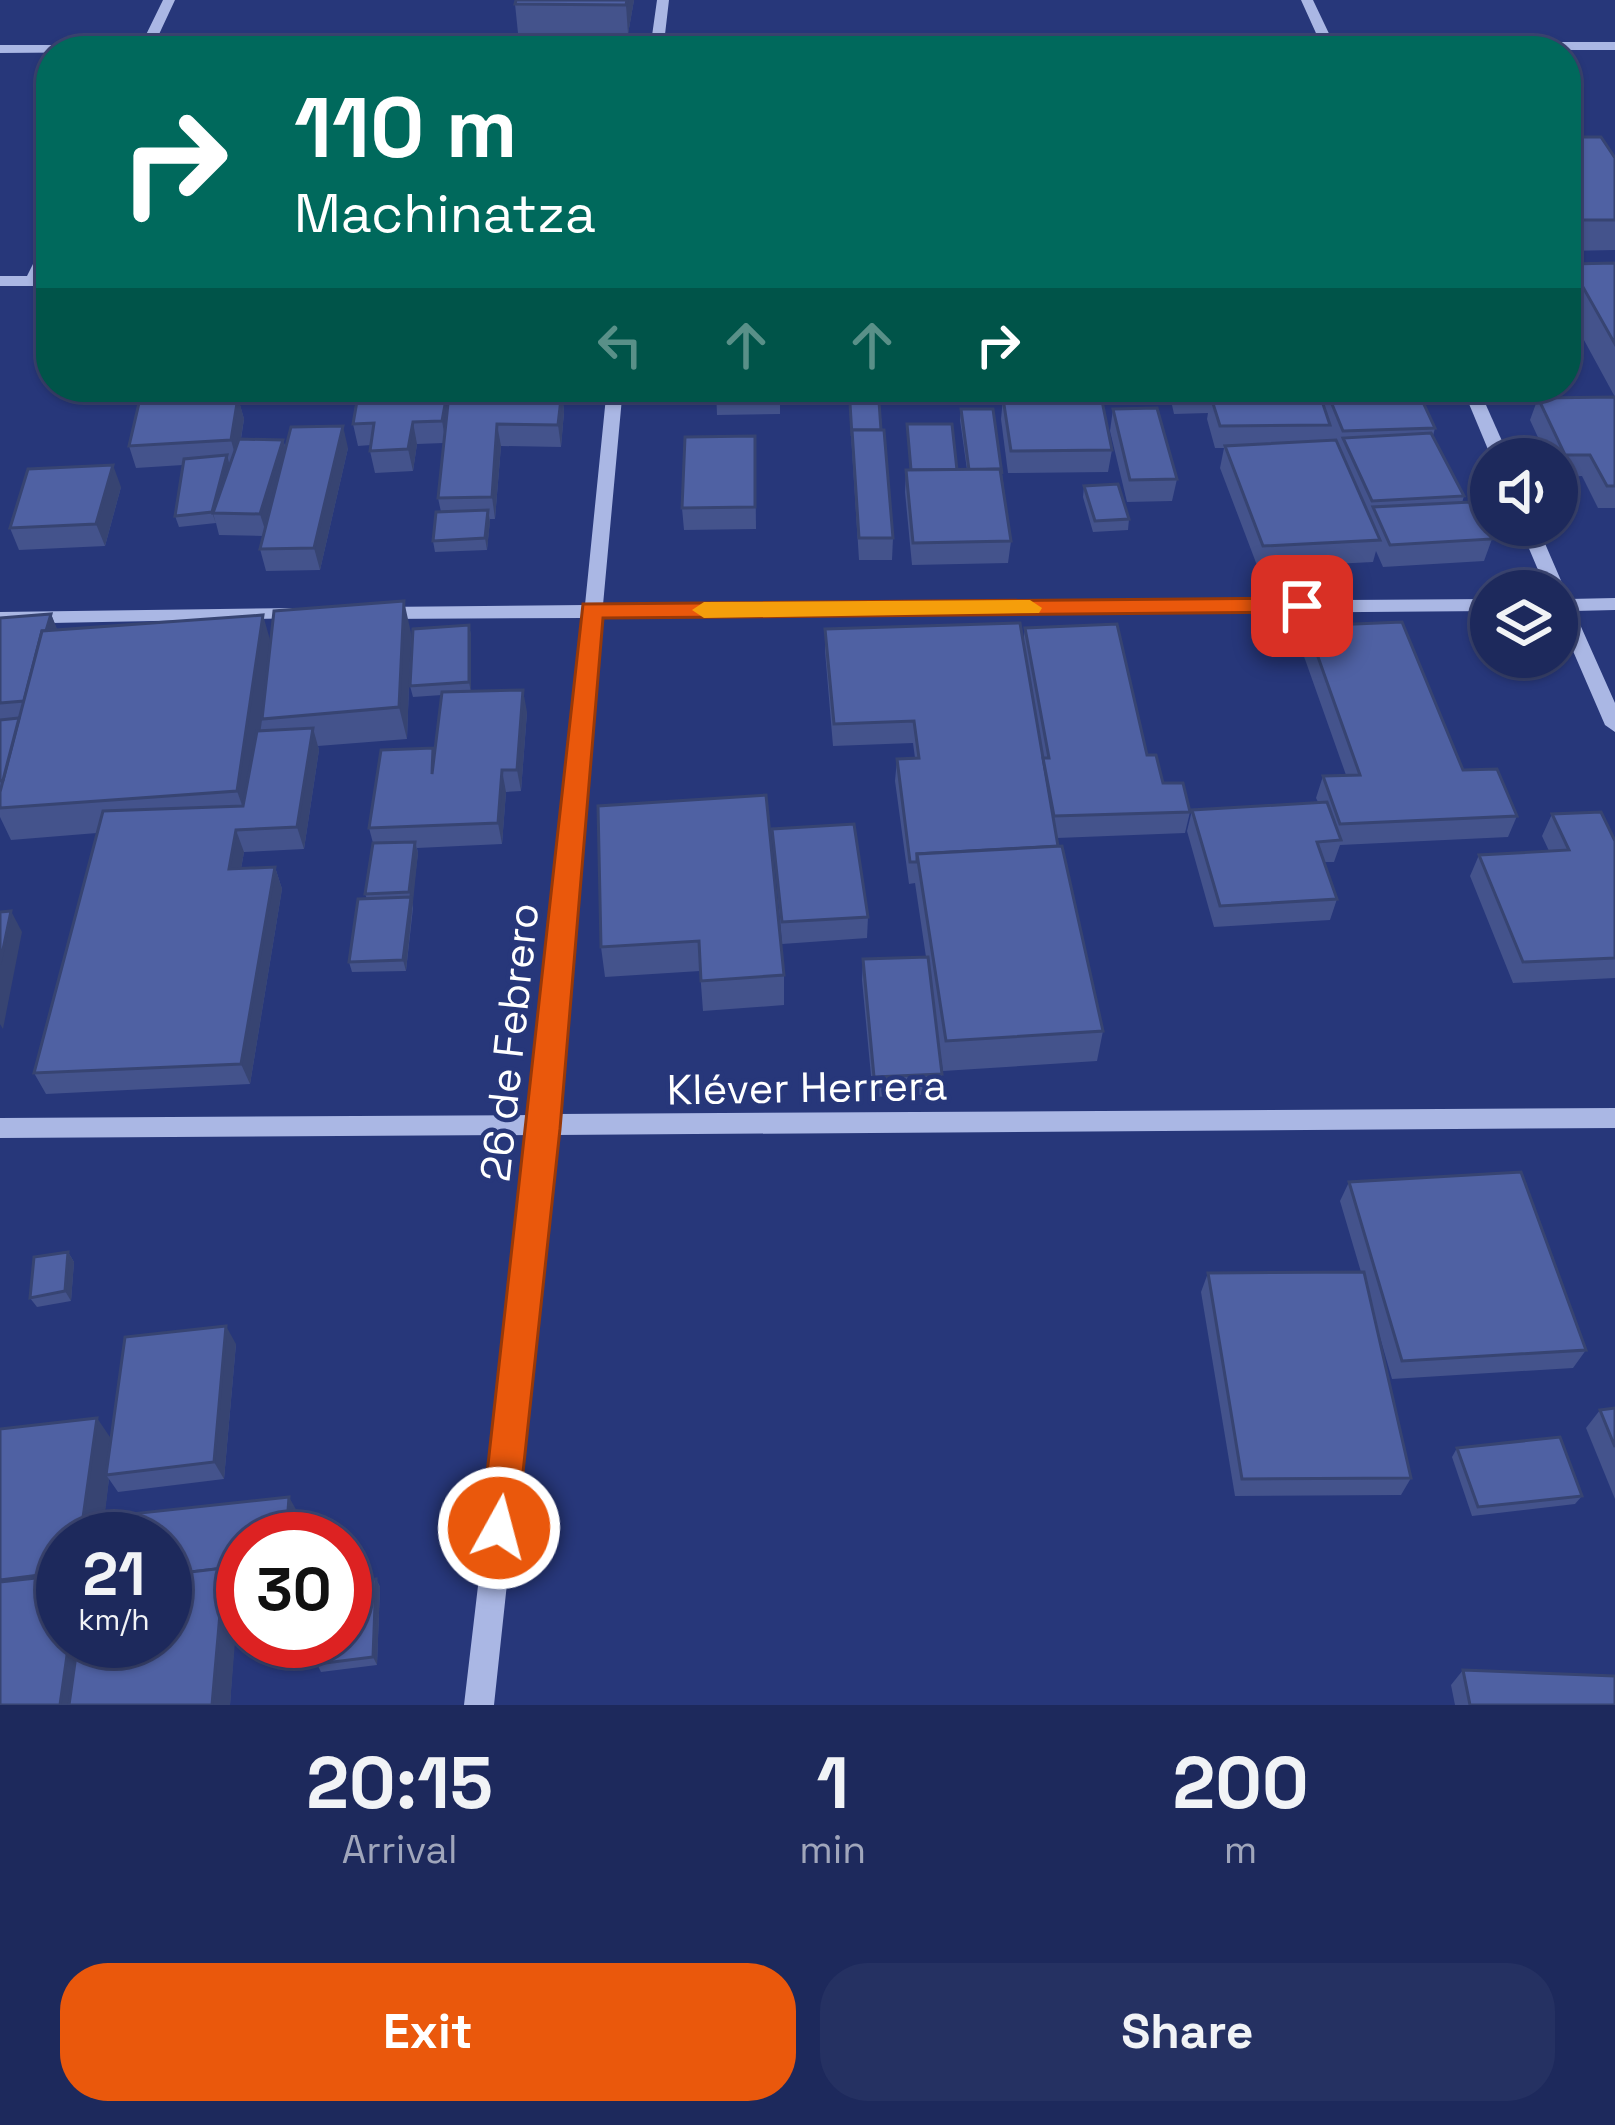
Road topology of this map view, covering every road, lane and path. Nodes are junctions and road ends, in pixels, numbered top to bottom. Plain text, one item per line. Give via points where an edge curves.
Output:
1 (170, 0) edge
2 (663, 0) edge
3 (1307, 0) edge
4 (151, 36) edge
5 (658, 36) edge
6 (1324, 36) edge
7 (1581, 46) edge
8 (1615, 46) edge
9 (0, 49) edge
10 (36, 49) edge
11 (36, 273) edge
12 (0, 281) edge
13 (32, 281) junction
14 (36, 281) edge
15 (613, 402) edge
16 (1476, 402) edge
17 (1492, 438) edge
18 (1578, 600) edge
19 (1615, 604) edge
20 (1470, 605) edge
21 (592, 610) junction
22 (355, 613) edge
23 (331, 614) edge
24 (0, 618) edge
25 (1578, 642) edge
26 (1615, 724) edge
27 (1615, 1118) edge
28 (0, 1128) edge
29 (544, 1129) junction
30 (479, 1705) edge

1 - 4 street
2 - 5 street
3 - 6 street
7 - 8 street
9 - 10 street
11 - 13 street
12 - 13 street
13 - 14 street
15 - 21 street, 26 de Febrero
16 - 17 street
18 - 19 street
20 - 21 street
21 - 22 street
21 - 29 street, 26 de Febrero
23 - 24 street
25 - 26 street
27 - 29 street, Kléver Herrera
28 - 29 street, Kléver Herrera
29 - 30 street, 26 de Febrero

